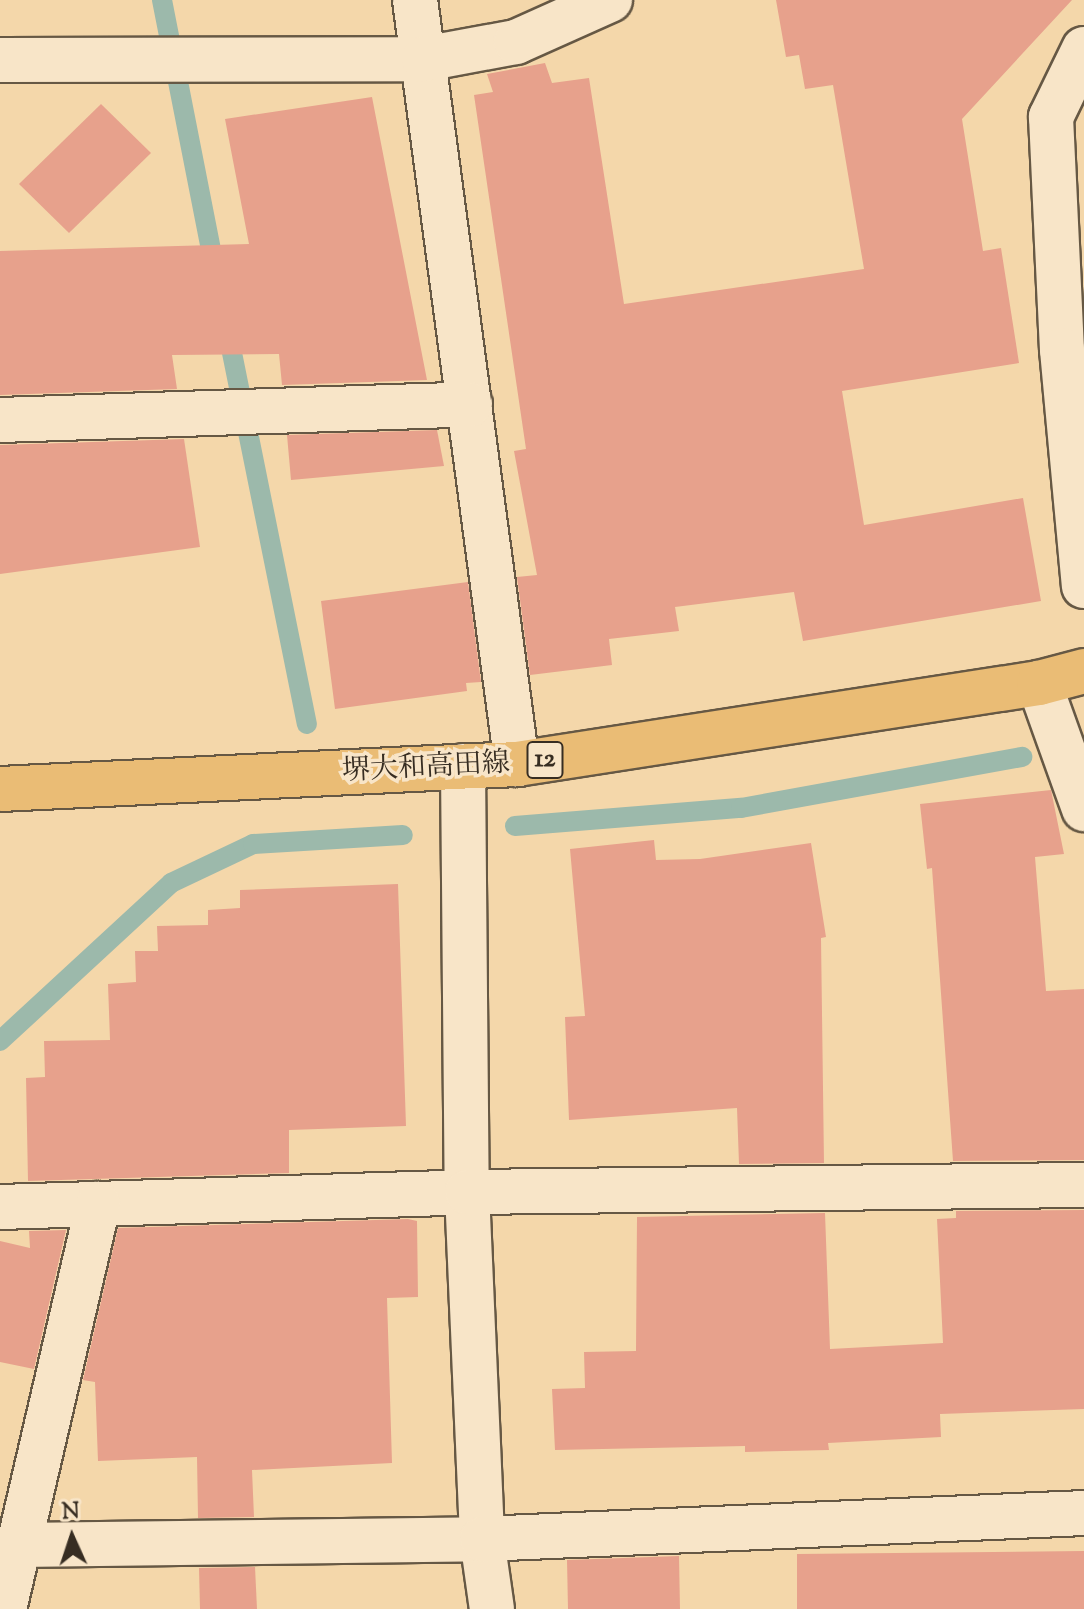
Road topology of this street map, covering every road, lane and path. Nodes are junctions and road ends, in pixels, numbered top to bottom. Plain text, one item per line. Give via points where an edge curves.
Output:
1 (415, 0) edge
2 (610, 0) edge
3 (1084, 49) edge
4 (424, 59) junction
5 (0, 60) edge
6 (470, 404) junction
7 (0, 420) edge
8 (1084, 586) edge
9 (1084, 671) edge
10 (1039, 683) junction
11 (517, 764) junction
12 (463, 766) junction
13 (0, 789) edge
14 (1084, 809) edge
15 (1084, 1185) edge
16 (467, 1192) junction
17 (98, 1204) junction
18 (0, 1207) edge
19 (1084, 1513) edge
20 (482, 1539) junction
21 (20, 1545) junction
22 (4, 1609) edge
23 (492, 1609) edge

1 - 4 street
2 - 4 street via 516,42
3 - 8 street via 1051,117 1062,350
4 - 5 street
4 - 6 street
6 - 7 street
6 - 11 street
9 - 10 main road, 堺大和高田線 / 12
10 - 11 main road, 堺大和高田線 / 12
10 - 14 street
11 - 12 main road, 堺大和高田線 / 12
12 - 13 main road, 堺大和高田線 / 12
12 - 16 street
15 - 16 street
16 - 17 street
16 - 20 street
17 - 18 street
17 - 21 street
19 - 20 street
20 - 21 street
20 - 23 street
21 - 22 street

